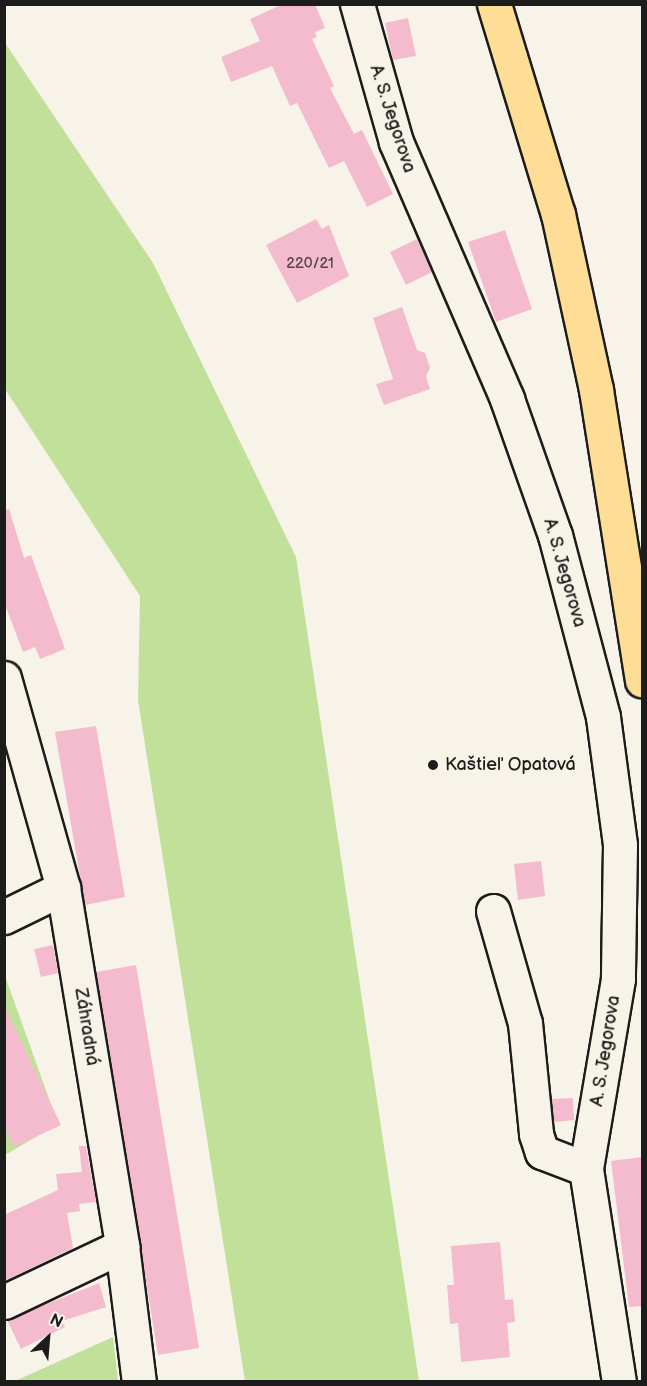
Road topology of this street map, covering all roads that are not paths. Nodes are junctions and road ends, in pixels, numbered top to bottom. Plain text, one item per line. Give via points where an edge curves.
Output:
1 (357, 4) edge
2 (494, 4) edge
3 (4, 678) edge
4 (642, 680) edge
5 (63, 888) junction
6 (493, 911) dead end
7 (4, 917) edge
8 (586, 1169) junction
9 (122, 1246) junction
10 (4, 1302) edge
11 (139, 1382) edge
12 (619, 1382) edge

1 - 8 street, A. S. Jegorova via 396,142 507,399 555,535 603,717 620,845 618,979
2 - 4 main road via 558,214 596,390
3 - 5 street, Záhradná
5 - 7 street
5 - 9 street, Záhradná
6 - 8 street via 525,1023 536,1134 542,1152
8 - 12 street, A. S. Jegorova
9 - 10 street
9 - 11 street, Záhradná

